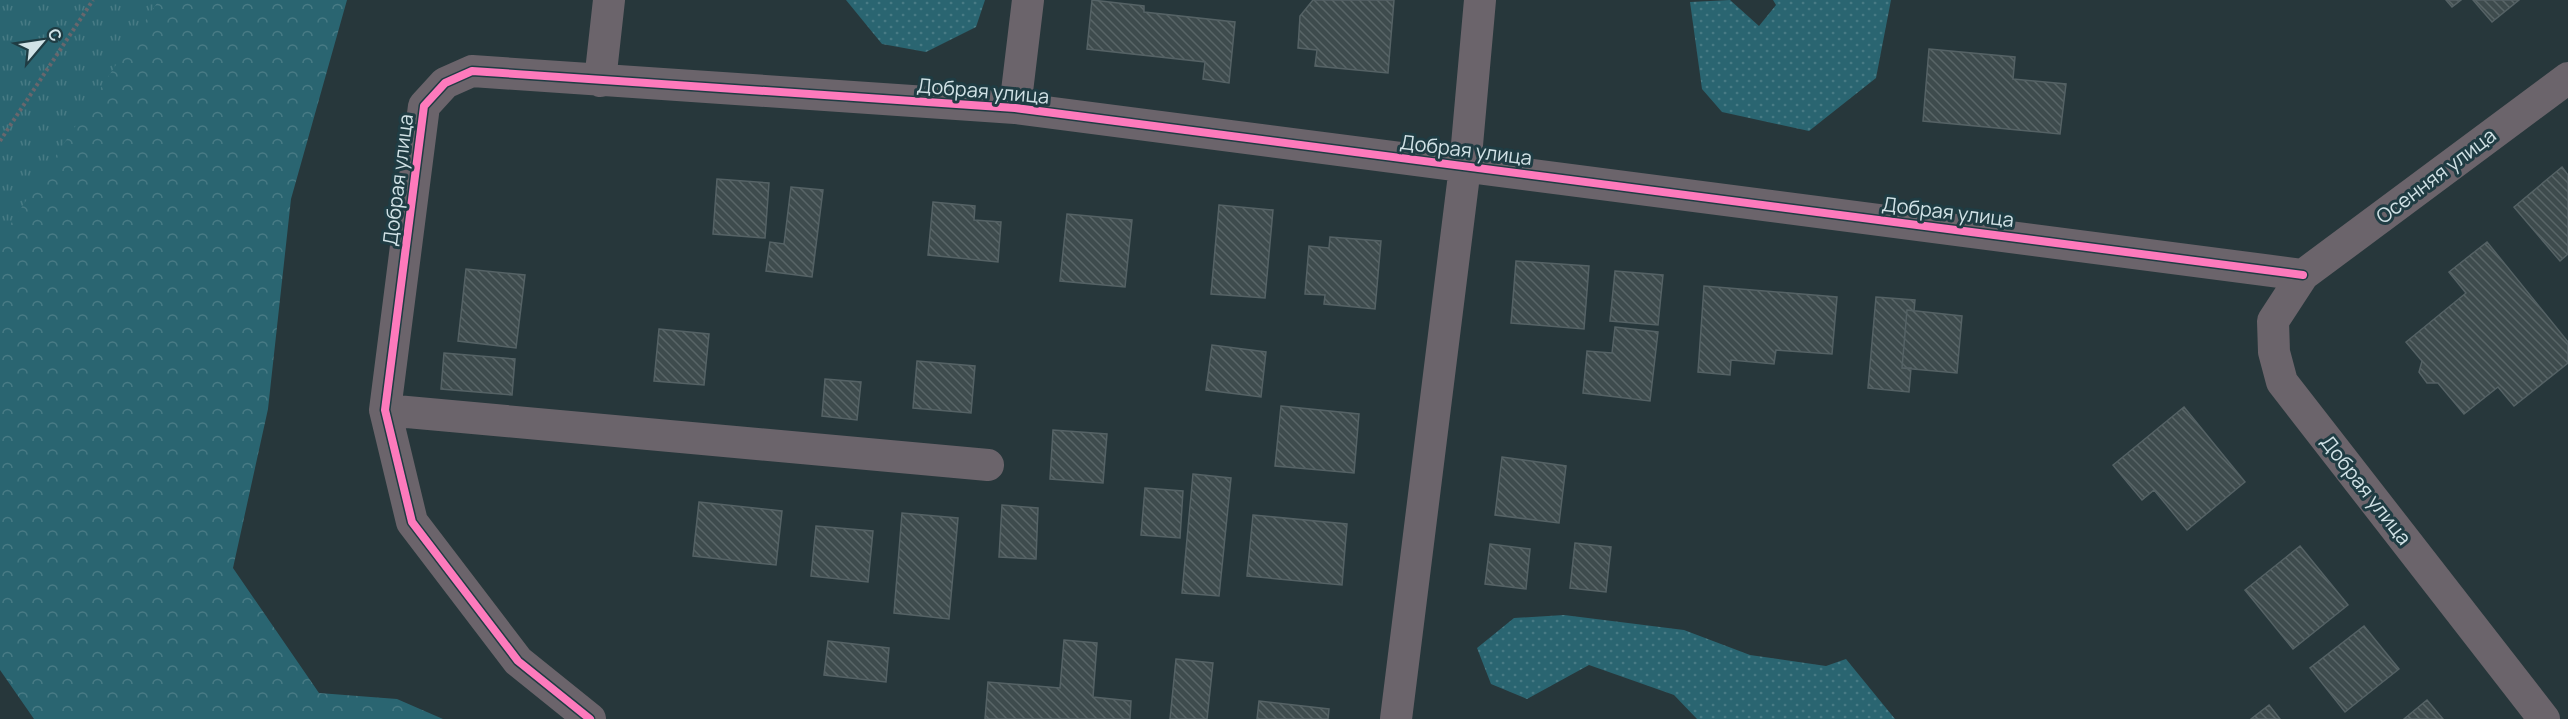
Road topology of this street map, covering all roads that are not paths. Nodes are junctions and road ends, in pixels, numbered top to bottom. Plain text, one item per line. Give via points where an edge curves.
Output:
1 (609, 0) edge
2 (1028, 0) edge
3 (1480, 0) edge
4 (2568, 78) edge
5 (600, 81) junction
6 (1015, 108) junction
7 (1465, 166) junction
8 (2303, 275) junction
9 (385, 410) junction
10 (988, 465) dead end
11 (590, 719) edge
12 (1396, 719) edge
13 (2544, 719) edge

1 - 5 street
2 - 6 street
3 - 7 street
4 - 8 street, Осенняя улица
5 - 6 street, Добрая улица
5 - 9 street, Добрая улица via 472,70 445,84 424,106
6 - 7 street, Добрая улица
7 - 8 street, Добрая улица
7 - 12 street
8 - 13 street, Добрая улица via 2274,321 2274,352 2282,382
9 - 10 street
9 - 11 street, Добрая улица via 412,522 518,661

